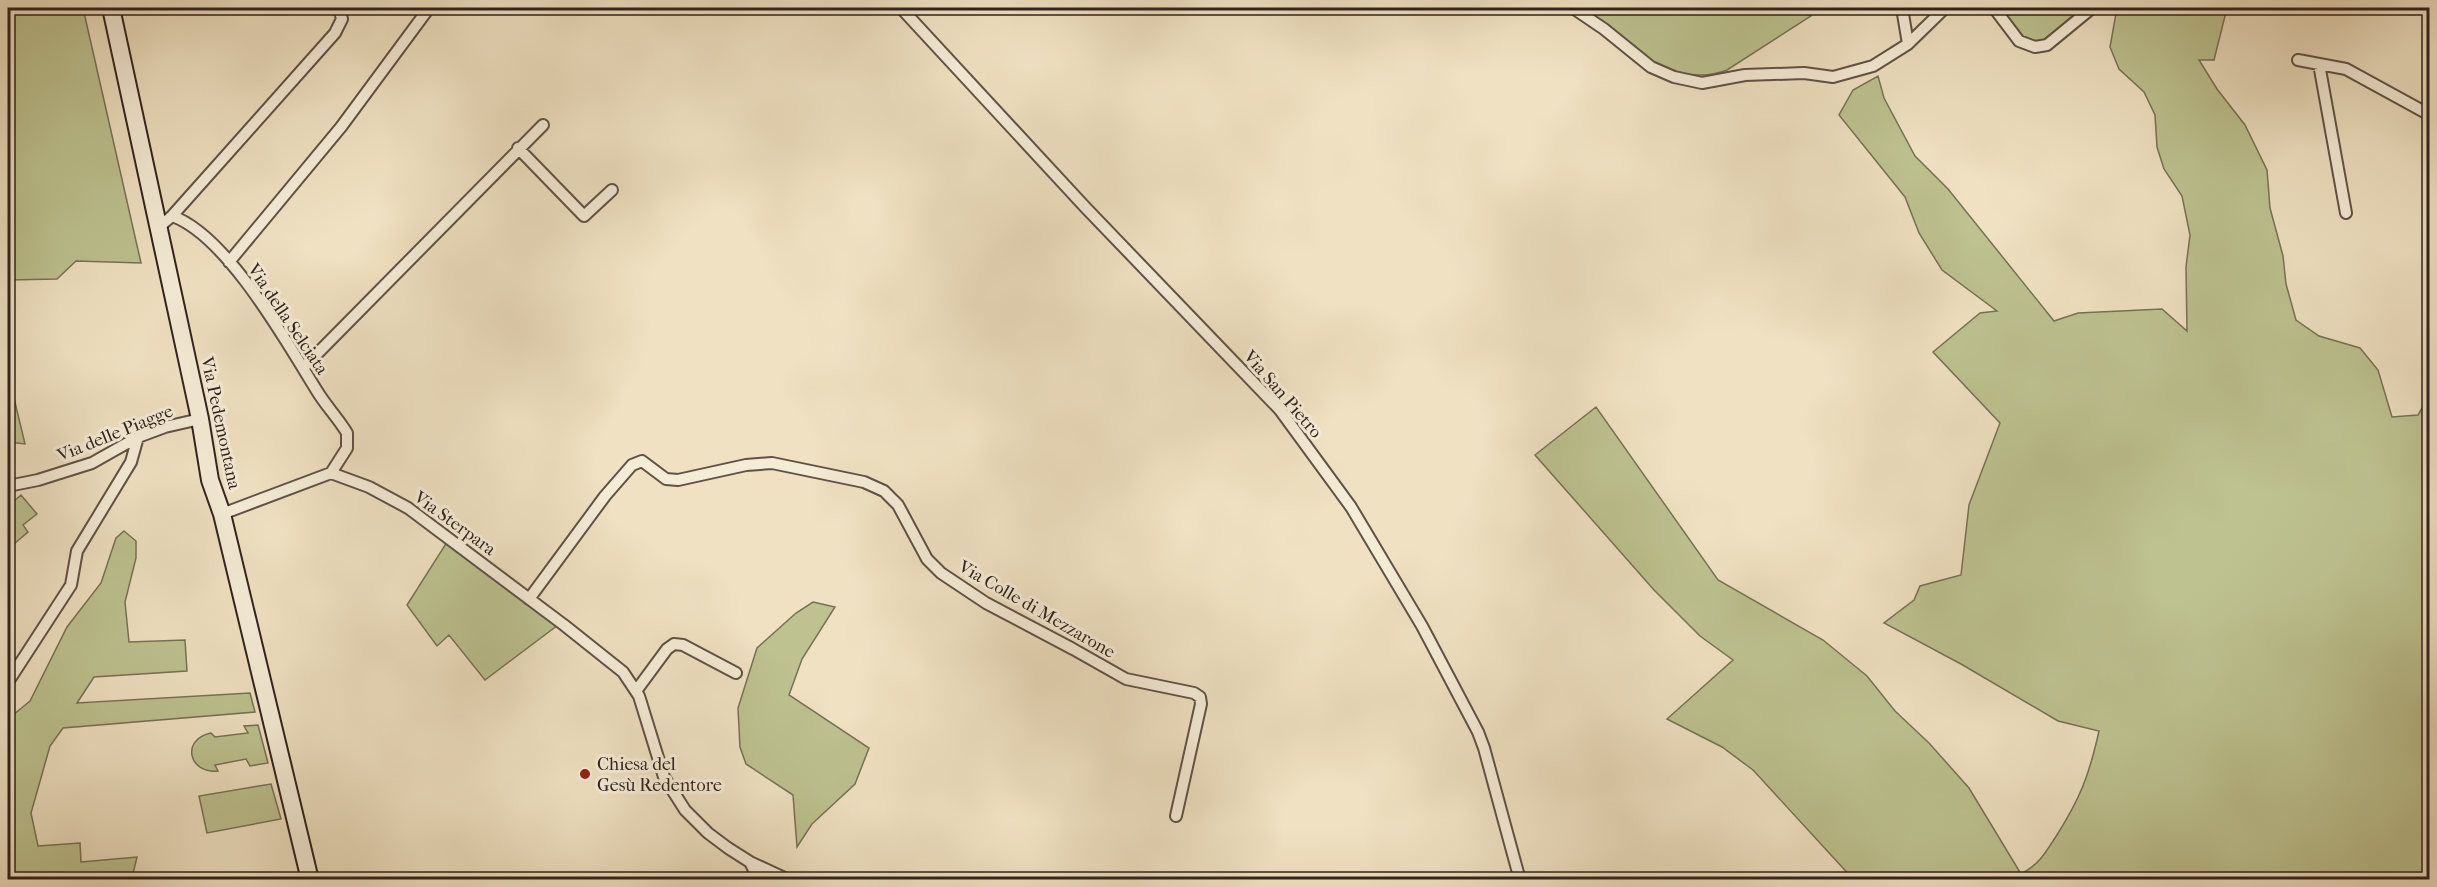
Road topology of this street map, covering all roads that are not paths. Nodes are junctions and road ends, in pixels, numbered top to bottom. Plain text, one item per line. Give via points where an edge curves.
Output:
1 (111, 8) edge
2 (334, 8) edge
3 (429, 8) edge
4 (901, 8) edge
5 (1572, 8) edge
6 (1902, 8) edge
7 (1945, 8) edge
8 (1994, 8) edge
9 (2092, 8) edge
10 (1908, 44) junction
11 (2298, 60) dead end
12 (2319, 64) junction
13 (2430, 115) edge
14 (543, 125) dead end
15 (518, 148) junction
16 (612, 190) dead end
17 (2346, 213) dead end
18 (166, 221) junction
19 (229, 262) junction
20 (304, 367) junction
21 (200, 419) junction
22 (138, 437) junction
23 (332, 473) junction
24 (8, 486) edge
25 (222, 514) junction
26 (529, 599) junction
27 (736, 673) dead end
28 (8, 682) edge
29 (636, 691) junction
30 (1176, 816) dead end
31 (750, 862) junction
32 (310, 879) edge
33 (759, 879) edge
34 (789, 879) edge
35 (1520, 879) edge

1 - 18 street, Via Pedemontana
2 - 18 street via 342,19 335,33
3 - 19 street via 341,127
4 - 35 street, Via San Pietro via 1280,410 1351,507 1422,626 1478,732
5 - 10 street via 1651,67 1690,82 1745,75 1833,76 1873,66
6 - 10 street
7 - 10 street
8 - 9 street via 2019,41 2035,47 2047,45
11 - 12 street
12 - 13 street via 2346,69
12 - 17 street
14 - 15 street
15 - 16 street via 584,216
15 - 20 street
18 - 19 street, Via della Selciata via 193,226
18 - 21 street, Via Pedemontana
19 - 20 street, Via della Selciata
20 - 23 street, Via della Selciata via 348,437 347,448
21 - 22 street, Via delle Piagge
21 - 25 street, Via Pedemontana via 210,480
22 - 24 street, Via delle Piagge via 92,463
22 - 28 street via 131,462 77,551 71,585
23 - 25 street
23 - 26 street, Via Sterpara via 369,486 408,507
25 - 32 street, Via Pedemontana
26 - 29 street, Via Sterpara via 613,663
26 - 30 street, Via Colle di Mezzarone via 605,496 633,465 642,461 666,479 772,464 864,482 884,491 898,505 927,560 986,603 1126,679 1200,697 1202,704
27 - 29 street via 674,644
29 - 31 street, Via Sterpara via 657,761 674,796 704,830
31 - 33 street
31 - 34 street, Via Sterpara

